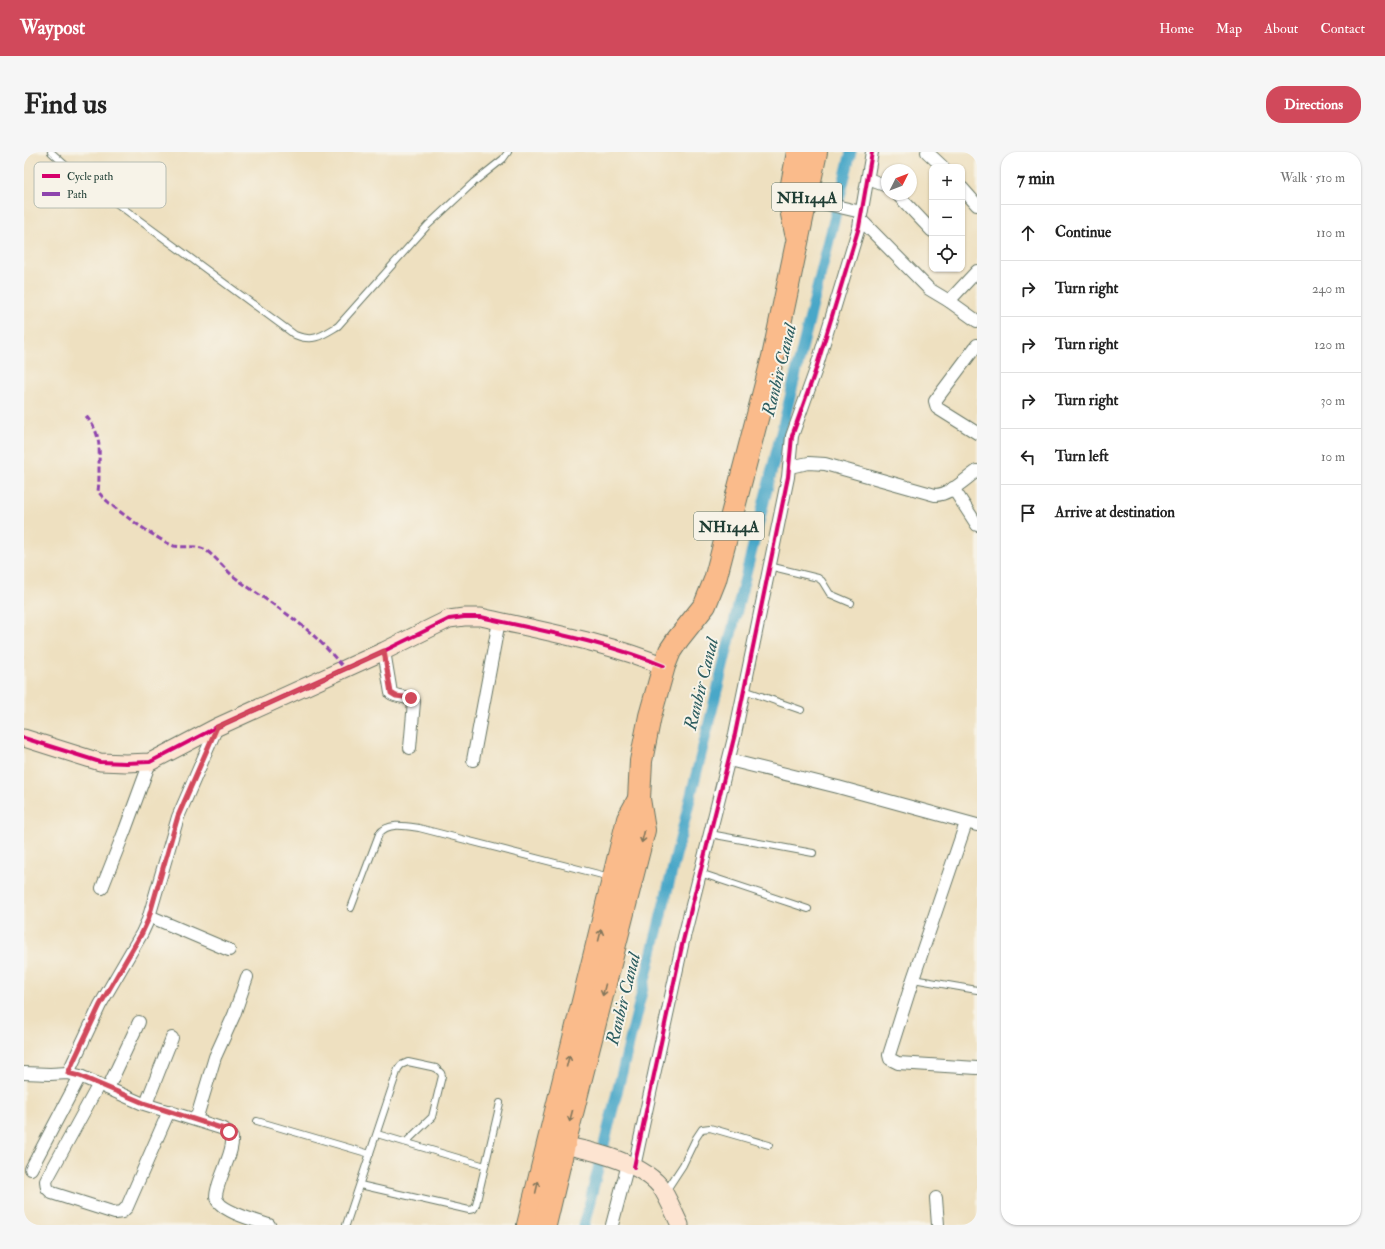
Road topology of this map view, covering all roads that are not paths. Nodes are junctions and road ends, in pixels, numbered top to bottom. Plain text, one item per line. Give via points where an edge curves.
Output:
1 (51, 152) edge
2 (508, 152) edge
3 (798, 152) edge
4 (816, 152) edge
5 (872, 152) edge
6 (927, 152) edge
7 (62, 162) edge
8 (940, 164) edge
9 (868, 179) junction
10 (881, 184) edge
11 (965, 191) edge
12 (903, 200) edge
13 (813, 201) junction
14 (977, 205) edge
15 (123, 208) edge
16 (861, 216) junction
17 (929, 228) edge
18 (798, 242) junction
19 (977, 271) edge
20 (949, 301) junction
21 (977, 321) edge
22 (977, 345) edge
23 (977, 433) edge
24 (789, 467) junction
25 (977, 471) edge
26 (953, 488) junction
27 (977, 525) edge
28 (770, 566) junction
29 (852, 603) dead end
30 (499, 621) junction
31 (384, 651) junction
32 (664, 666) junction
33 (744, 690) junction
34 (801, 710) dead end
35 (217, 727) junction
36 (26, 742) edge
37 (410, 748) dead end
38 (473, 760) dead end
39 (729, 760) junction
40 (150, 762) junction
41 (639, 799) junction
42 (972, 824) edge
43 (710, 834) junction
44 (813, 853) dead end
45 (700, 873) junction
46 (614, 878) junction
47 (102, 888) dead end
48 (351, 908) dead end
49 (808, 909) dead end
50 (149, 916) junction
51 (229, 950) dead end
52 (247, 977) dead end
53 (913, 979) junction
54 (977, 990) edge
55 (139, 1022) dead end
56 (172, 1038) dead end
57 (977, 1068) edge
58 (24, 1072) edge
59 (74, 1075) junction
60 (103, 1086) junction
61 (500, 1103) dead end
62 (146, 1104) junction
63 (169, 1112) junction
64 (196, 1120) junction
65 (257, 1121) dead end
66 (377, 1134) junction
67 (406, 1142) junction
68 (556, 1143) junction
69 (769, 1145) dead end
70 (370, 1154) junction
71 (631, 1165) junction
72 (486, 1166) junction
73 (31, 1169) dead end
74 (360, 1185) junction
75 (664, 1194) junction
76 (936, 1198) dead end
77 (269, 1225) edge
78 (346, 1225) edge
79 (528, 1225) edge
80 (545, 1225) edge
81 (612, 1225) edge
82 (680, 1225) edge
83 (938, 1225) edge

1 - 7 lane
2 - 15 lane via 428,225 342,322 320,336 303,339 295,336
3 - 18 highway, NH144A via 789,200
4 - 13 highway, NH144A
5 - 9 street
6 - 8 street
9 - 10 street
9 - 16 street
11 - 14 street
12 - 17 street
13 - 16 street via 849,209
13 - 18 highway, NH144A
16 - 20 street via 929,289
16 - 24 street via 815,372 792,436
18 - 32 highway, NH144A via 773,357 715,580 705,605 678,639
19 - 20 street
20 - 21 street
22 - 23 street via 935,404 937,408
24 - 26 street via 809,463 825,464 935,495
24 - 28 street
25 - 26 street
26 - 27 street
28 - 29 lane via 818,578 830,594
28 - 33 street
30 - 31 street via 481,617 449,620
30 - 32 street via 603,645
30 - 38 street
31 - 35 street
31 - 37 street via 391,693 411,698 414,702
32 - 41 highway, NH144A via 643,745
33 - 34 lane
33 - 39 street
35 - 40 street
35 - 50 street via 178,816
36 - 40 street via 100,762
39 - 42 street
39 - 43 street
40 - 47 street
41 - 46 highway, NH144A via 628,819
41 -> 68 highway, NH144A via 644,830
42 - 53 street
43 - 44 lane
43 - 45 street
45 - 49 lane
45 - 71 street
46 - 48 lane via 399,825 387,827 379,834
68 -> 46 highway, NH144A
50 - 51 street
50 - 59 street via 142,933 100,1005
52 - 64 street via 234,1015 215,1057
53 - 54 lane
53 - 57 street via 889,1055 890,1059 898,1063
55 - 60 street
56 - 62 street
58 - 59 street
59 - 60 street
59 - 73 street
60 - 62 street
60 - 63 street via 46,1181 47,1188 52,1193 115,1213 122,1212 127,1207
61 - 72 lane
62 - 63 street
63 - 64 street
64 - 77 street via 224,1129 232,1138 232,1147 217,1191 216,1197 220,1205
65 - 70 lane
66 - 67 lane
66 - 67 lane via 401,1065 408,1062 436,1068 442,1078 432,1117
66 - 70 lane
67 - 72 lane
68 - 71 street via 587,1150
79 -> 68 highway, NH144A
68 - 80 highway, NH144A
69 - 75 lane via 710,1128 702,1129
70 - 74 lane
71 - 75 street via 647,1174
71 - 81 street
72 - 74 lane via 476,1205 472,1210
74 - 78 lane
75 - 82 street
76 - 83 street

